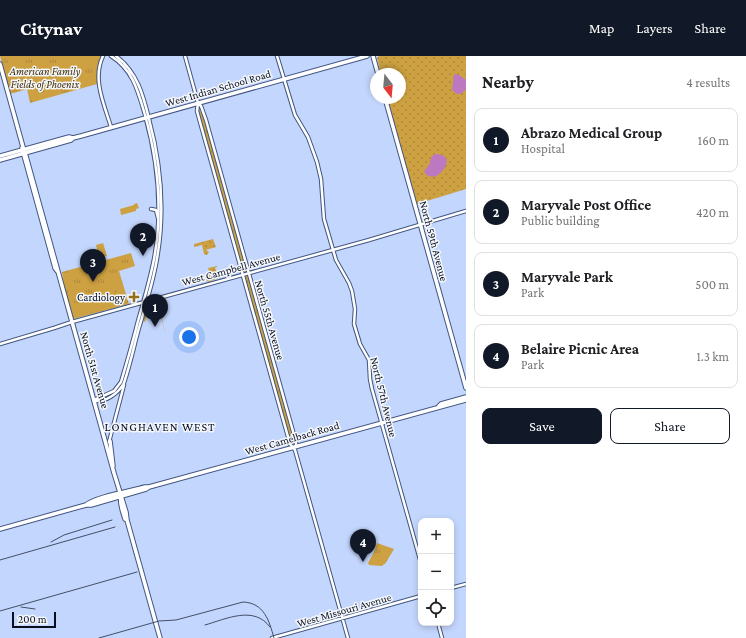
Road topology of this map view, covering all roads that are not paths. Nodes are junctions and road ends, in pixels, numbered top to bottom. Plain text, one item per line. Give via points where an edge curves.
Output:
1 (103, 56) edge
2 (111, 56) edge
3 (116, 56) edge
4 (185, 56) edge
5 (277, 56) edge
6 (367, 56) edge
7 (373, 56) edge
8 (0, 64) edge
9 (376, 68) edge
10 (284, 78) junction
11 (198, 103) junction
12 (387, 104) edge
13 (147, 117) junction
14 (111, 127) junction
15 (151, 138) junction
16 (156, 148) junction
17 (23, 151) junction
18 (0, 156) edge
19 (0, 160) edge
20 (150, 208) dead end
21 (466, 211) edge
22 (159, 219) junction
23 (420, 225) junction
24 (333, 249) junction
25 (249, 272) junction
26 (243, 274) junction
27 (145, 301) junction
28 (141, 310) junction
29 (72, 322) junction
30 (141, 322) junction
31 (137, 331) junction
32 (0, 344) edge
33 (124, 383) junction
34 (466, 388) edge
35 (466, 397) edge
36 (94, 400) junction
37 (466, 400) edge
38 (439, 406) junction
39 (381, 422) junction
40 (110, 441) junction
41 (106, 445) junction
42 (294, 448) junction
43 (113, 469) junction
44 (120, 495) junction
45 (0, 529) edge
46 (418, 554) edge
47 (466, 584) edge
48 (454, 587) edge
49 (418, 597) edge
50 (342, 618) junction
51 (439, 626) edge
52 (160, 638) edge
53 (272, 638) edge
54 (348, 638) edge
55 (442, 638) edge

1 - 14 street via 98,79
2 - 13 street via 124,66 132,78
3 - 13 street via 127,65 135,77 141,89
4 - 11 street, North 55th Avenue
5 - 10 street, North 57th Avenue
6 - 10 main road, West Indian School Road
7 - 9 main road
8 - 17 main road, North 51st Avenue
10 - 11 main road, West Indian School Road
10 - 24 street, North 57th Avenue via 296,116 308,137 317,162 323,212
11 - 13 main road, West Indian School Road
11 - 25 street, North 55th Avenue via 206,120
11 - 26 street, North 55th Avenue via 197,111
12 - 23 main road, North 59th Avenue
13 - 14 main road, West Indian School Road
13 - 15 street
13 - 16 street
14 - 17 main road, West Indian School Road
15 - 16 street
15 - 22 street via 157,173
16 - 27 street via 161,188 161,227 157,262
17 - 18 main road, West Indian School Road
17 - 19 main road, West Indian School Road
17 - 29 main road, North 51st Avenue
20 - 22 street via 156,211
21 - 23 street, West Campbell Avenue
22 - 27 street
23 - 24 street, West Campbell Avenue
23 - 34 main road, North 59th Avenue
24 - 25 street, West Campbell Avenue
24 - 39 street, North 57th Avenue via 352,292 354,324 360,344 369,360 370,379
25 - 26 street, West Campbell Avenue
25 - 42 street, North 55th Avenue via 295,438
26 - 27 street, West Campbell Avenue
26 - 42 street, North 55th Avenue
27 - 28 street
27 - 29 street, West Campbell Avenue
27 - 30 street
28 - 30 street
28 - 31 street
29 - 32 street, West Campbell Avenue
29 - 36 main road, North 51st Avenue
30 - 31 street
31 - 33 street
31 - 36 street via 119,386 111,394
33 - 36 street via 114,396
33 - 40 street
35 - 38 main road, West Camelback Road
36 - 41 main road, North 51st Avenue
37 - 38 main road, West Camelback Road
38 - 39 main road, West Camelback Road
39 - 42 main road, West Camelback Road
39 - 46 street, North 57th Avenue
40 - 41 street
40 - 43 main road
41 - 43 main road, North 51st Avenue
42 - 44 main road, West Camelback Road
42 - 50 street, North 55th Avenue
43 - 44 main road, North 51st Avenue
44 - 45 main road, West Camelback Road
44 - 52 main road, North 51st Avenue
47 - 48 street
49 - 50 street, West Missouri Avenue
50 - 53 street, West Missouri Avenue
50 - 54 street, North 55th Avenue
51 - 55 street

